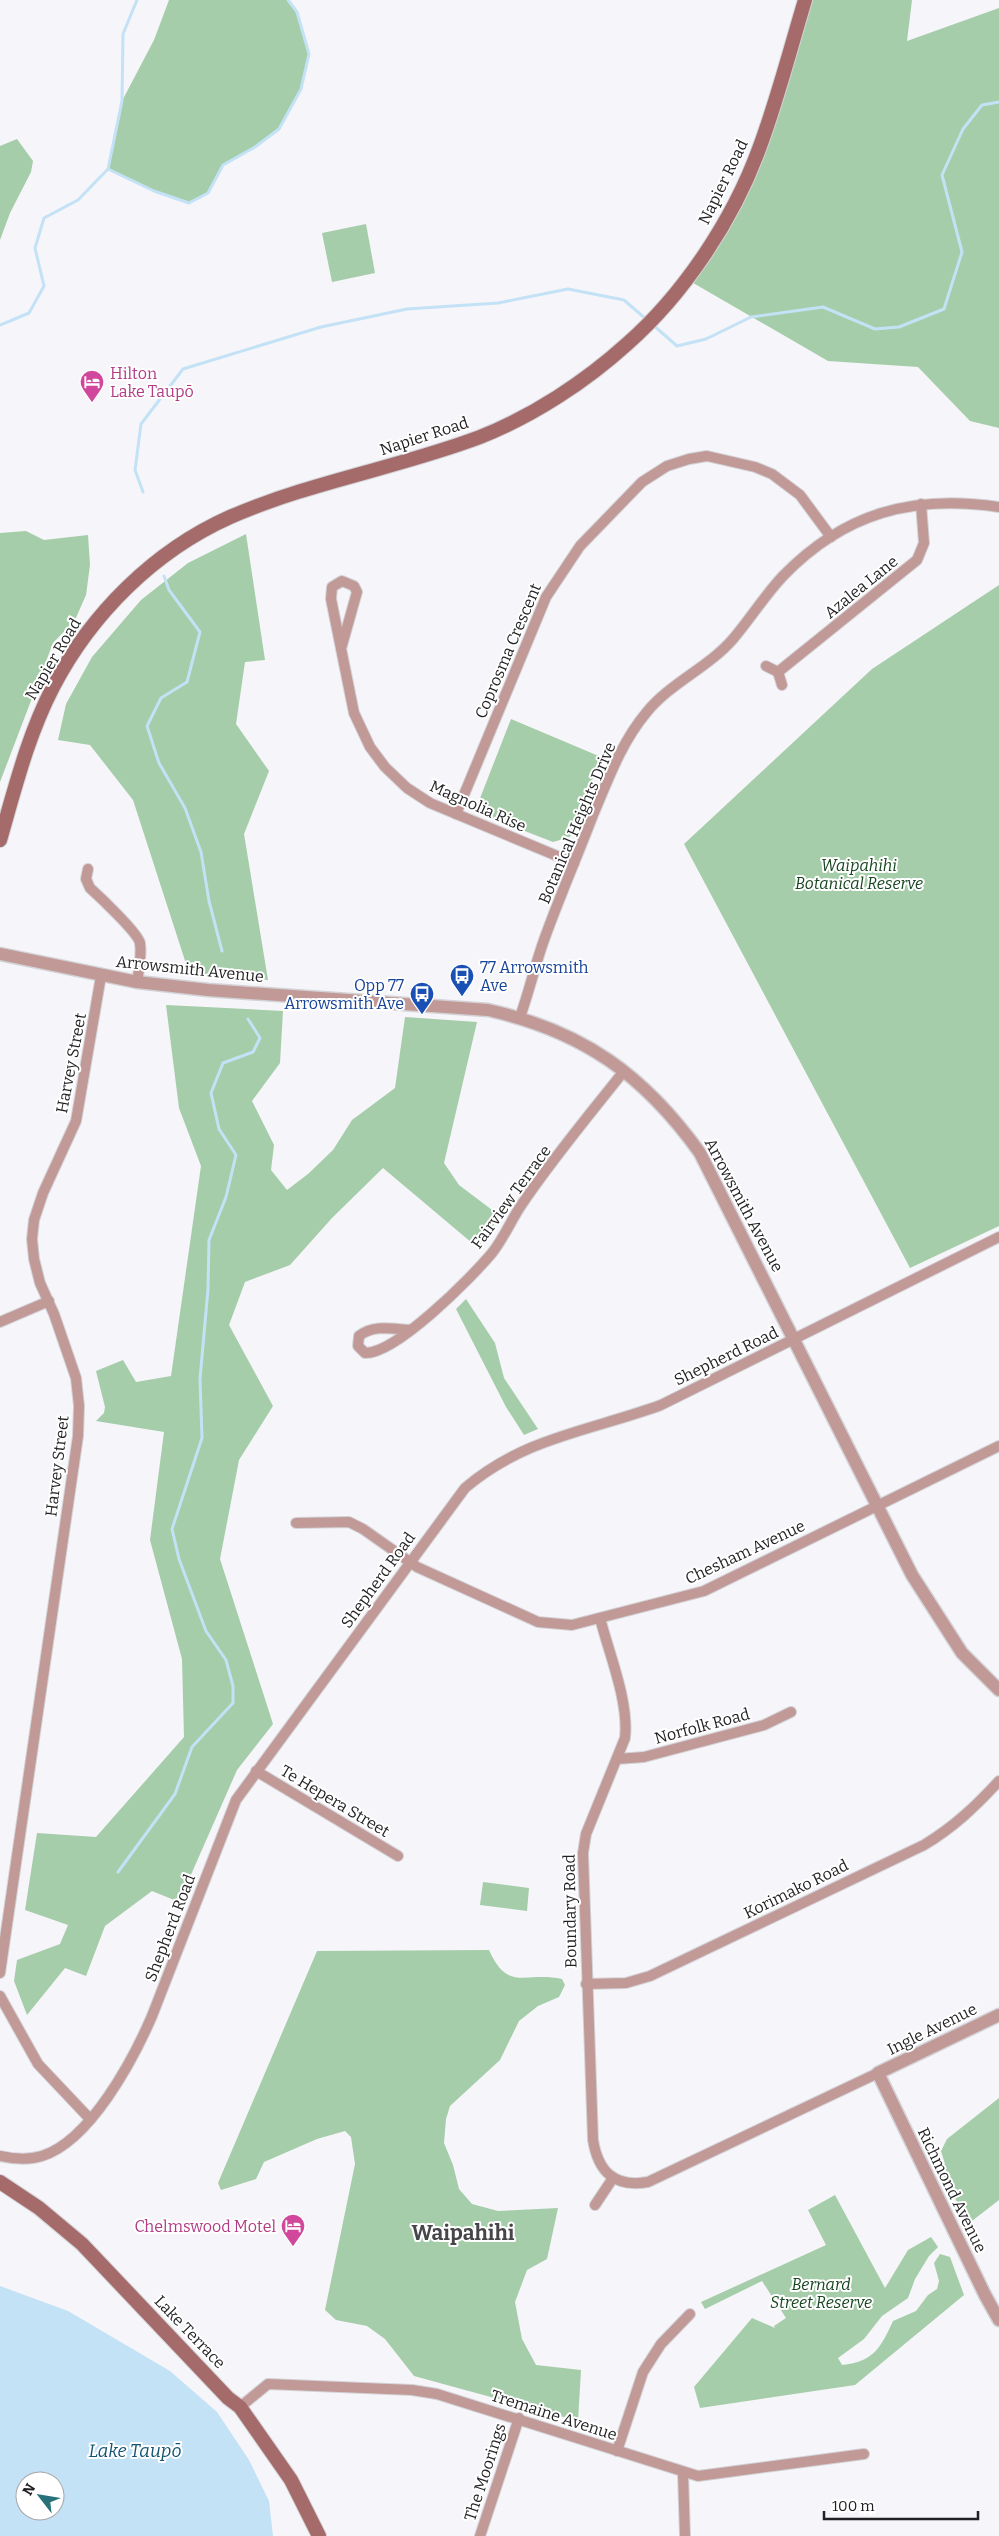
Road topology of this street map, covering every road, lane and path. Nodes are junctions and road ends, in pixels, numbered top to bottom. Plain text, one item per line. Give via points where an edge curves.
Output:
1 (805, 0) edge
2 (920, 504) junction
3 (999, 507) edge
4 (831, 537) junction
5 (341, 649) junction
6 (766, 666) dead end
7 (778, 672) junction
8 (782, 685) dead end
9 (456, 814) junction
10 (0, 840) edge
11 (574, 863) junction
12 (88, 869) dead end
13 (0, 954) edge
14 (101, 976) junction
15 (137, 982) junction
16 (520, 1017) junction
17 (624, 1071) junction
18 (999, 1237) edge
19 (49, 1302) junction
20 (0, 1322) edge
21 (411, 1330) junction
22 (795, 1339) junction
23 (999, 1446) edge
24 (877, 1505) junction
25 (296, 1523) dead end
26 (409, 1563) junction
27 (600, 1618) junction
28 (999, 1690) edge
29 (791, 1712) dead end
30 (617, 1759) junction
31 (256, 1771) junction
32 (999, 1781) edge
33 (398, 1856) dead end
34 (0, 1973) edge
35 (586, 1984) junction
36 (0, 1997) edge
37 (999, 2015) edge
38 (878, 2073) junction
39 (90, 2119) junction
40 (0, 2156) edge
41 (613, 2178) junction
42 (0, 2182) edge
43 (595, 2205) dead end
44 (690, 2314) dead end
45 (999, 2320) edge
46 (240, 2407) junction
47 (519, 2418) junction
48 (617, 2452) junction
49 (864, 2454) dead end
50 (683, 2473) junction
51 (319, 2536) edge
52 (480, 2536) edge
53 (684, 2536) edge

1 - 10 main road, Napier Road via 765,133 738,198 720,231 688,276 636,336 566,391 483,436 246,511 204,530 150,567 90,628 55,684 20,769
2 - 3 street, Botanical Heights Drive via 943,501
2 - 4 street, Botanical Heights Drive via 875,514
2 - 7 street, Azalea Lane via 924,543 917,560
4 - 9 street, Coprosma Crescent via 800,495 772,474 755,468 707,456 667,466 642,482 580,546 546,597
4 - 11 street, Botanical Heights Drive via 809,551 782,578 728,644 668,690 646,714 616,760
5 - 5 street, Magnolia Rise via 331,599 332,587 342,581 354,586 358,592
5 - 9 street, Magnolia Rise via 354,713 370,747 407,788
6 - 7 street
7 - 8 street
9 - 11 street, Magnolia Rise
11 - 16 street, Botanical Heights Drive via 544,941
12 - 15 street via 86,879 90,888 140,941
13 - 14 street, Arrowsmith Avenue
14 - 15 street, Arrowsmith Avenue
14 - 19 street, Harvey Street via 76,1121 34,1220 34,1259
15 - 16 street, Arrowsmith Avenue via 208,990 457,1006
16 - 17 street, Arrowsmith Avenue via 574,1038
17 - 21 street, Fairview Terrace via 522,1204 492,1253 423,1323
17 - 22 street, Arrowsmith Avenue via 661,1106 700,1153
18 - 22 street, Shepherd Road
19 - 20 street
19 - 34 street, Harvey Street via 76,1378 78,1436
21 - 21 street, Fairview Terrace via 375,1352 365,1353 358,1346 359,1336 366,1330 377,1327
22 - 24 street, Arrowsmith Avenue
22 - 26 street, Shepherd Road via 661,1406 628,1418 564,1433 497,1464 465,1488
23 - 24 street, Chesham Avenue
24 - 27 street, Chesham Avenue via 704,1591
24 - 28 street, Arrowsmith Avenue via 912,1575 946,1632
25 - 26 street, Chesham Avenue via 350,1522
26 - 27 street, Chesham Avenue via 538,1622 572,1625
26 - 31 street, Shepherd Road
27 - 30 street, Boundary Road via 624,1710 625,1738
29 - 30 street, Norfolk Road via 764,1725 644,1757
30 - 35 street, Boundary Road via 583,1844
31 - 33 street, Te Hepera Street
31 - 39 street, Shepherd Road via 229,1816 138,2049
32 - 35 street, Korimako Road via 968,1814 924,1845 650,1976 626,1984
35 - 41 street, Boundary Road via 593,2140 602,2168
36 - 39 street via 38,2064
37 - 38 street, Ingle Avenue
38 - 41 street via 648,2182 629,2184
38 - 45 street, Richmond Avenue via 980,2287
39 - 40 street, Shepherd Road via 64,2144 42,2156 18,2159
41 - 43 street
42 - 46 main road, Lake Terrace via 39,2208 82,2244
44 - 48 street via 661,2344 643,2372
46 - 47 street, Tremaine Avenue via 268,2384 429,2393 460,2399
46 - 51 main road, Lake Terrace via 291,2480
47 - 48 street, Tremaine Avenue
47 - 52 street, The Moorings
48 - 50 street, Tremaine Avenue
49 - 50 street, Tremaine Avenue via 709,2476
50 - 53 street

